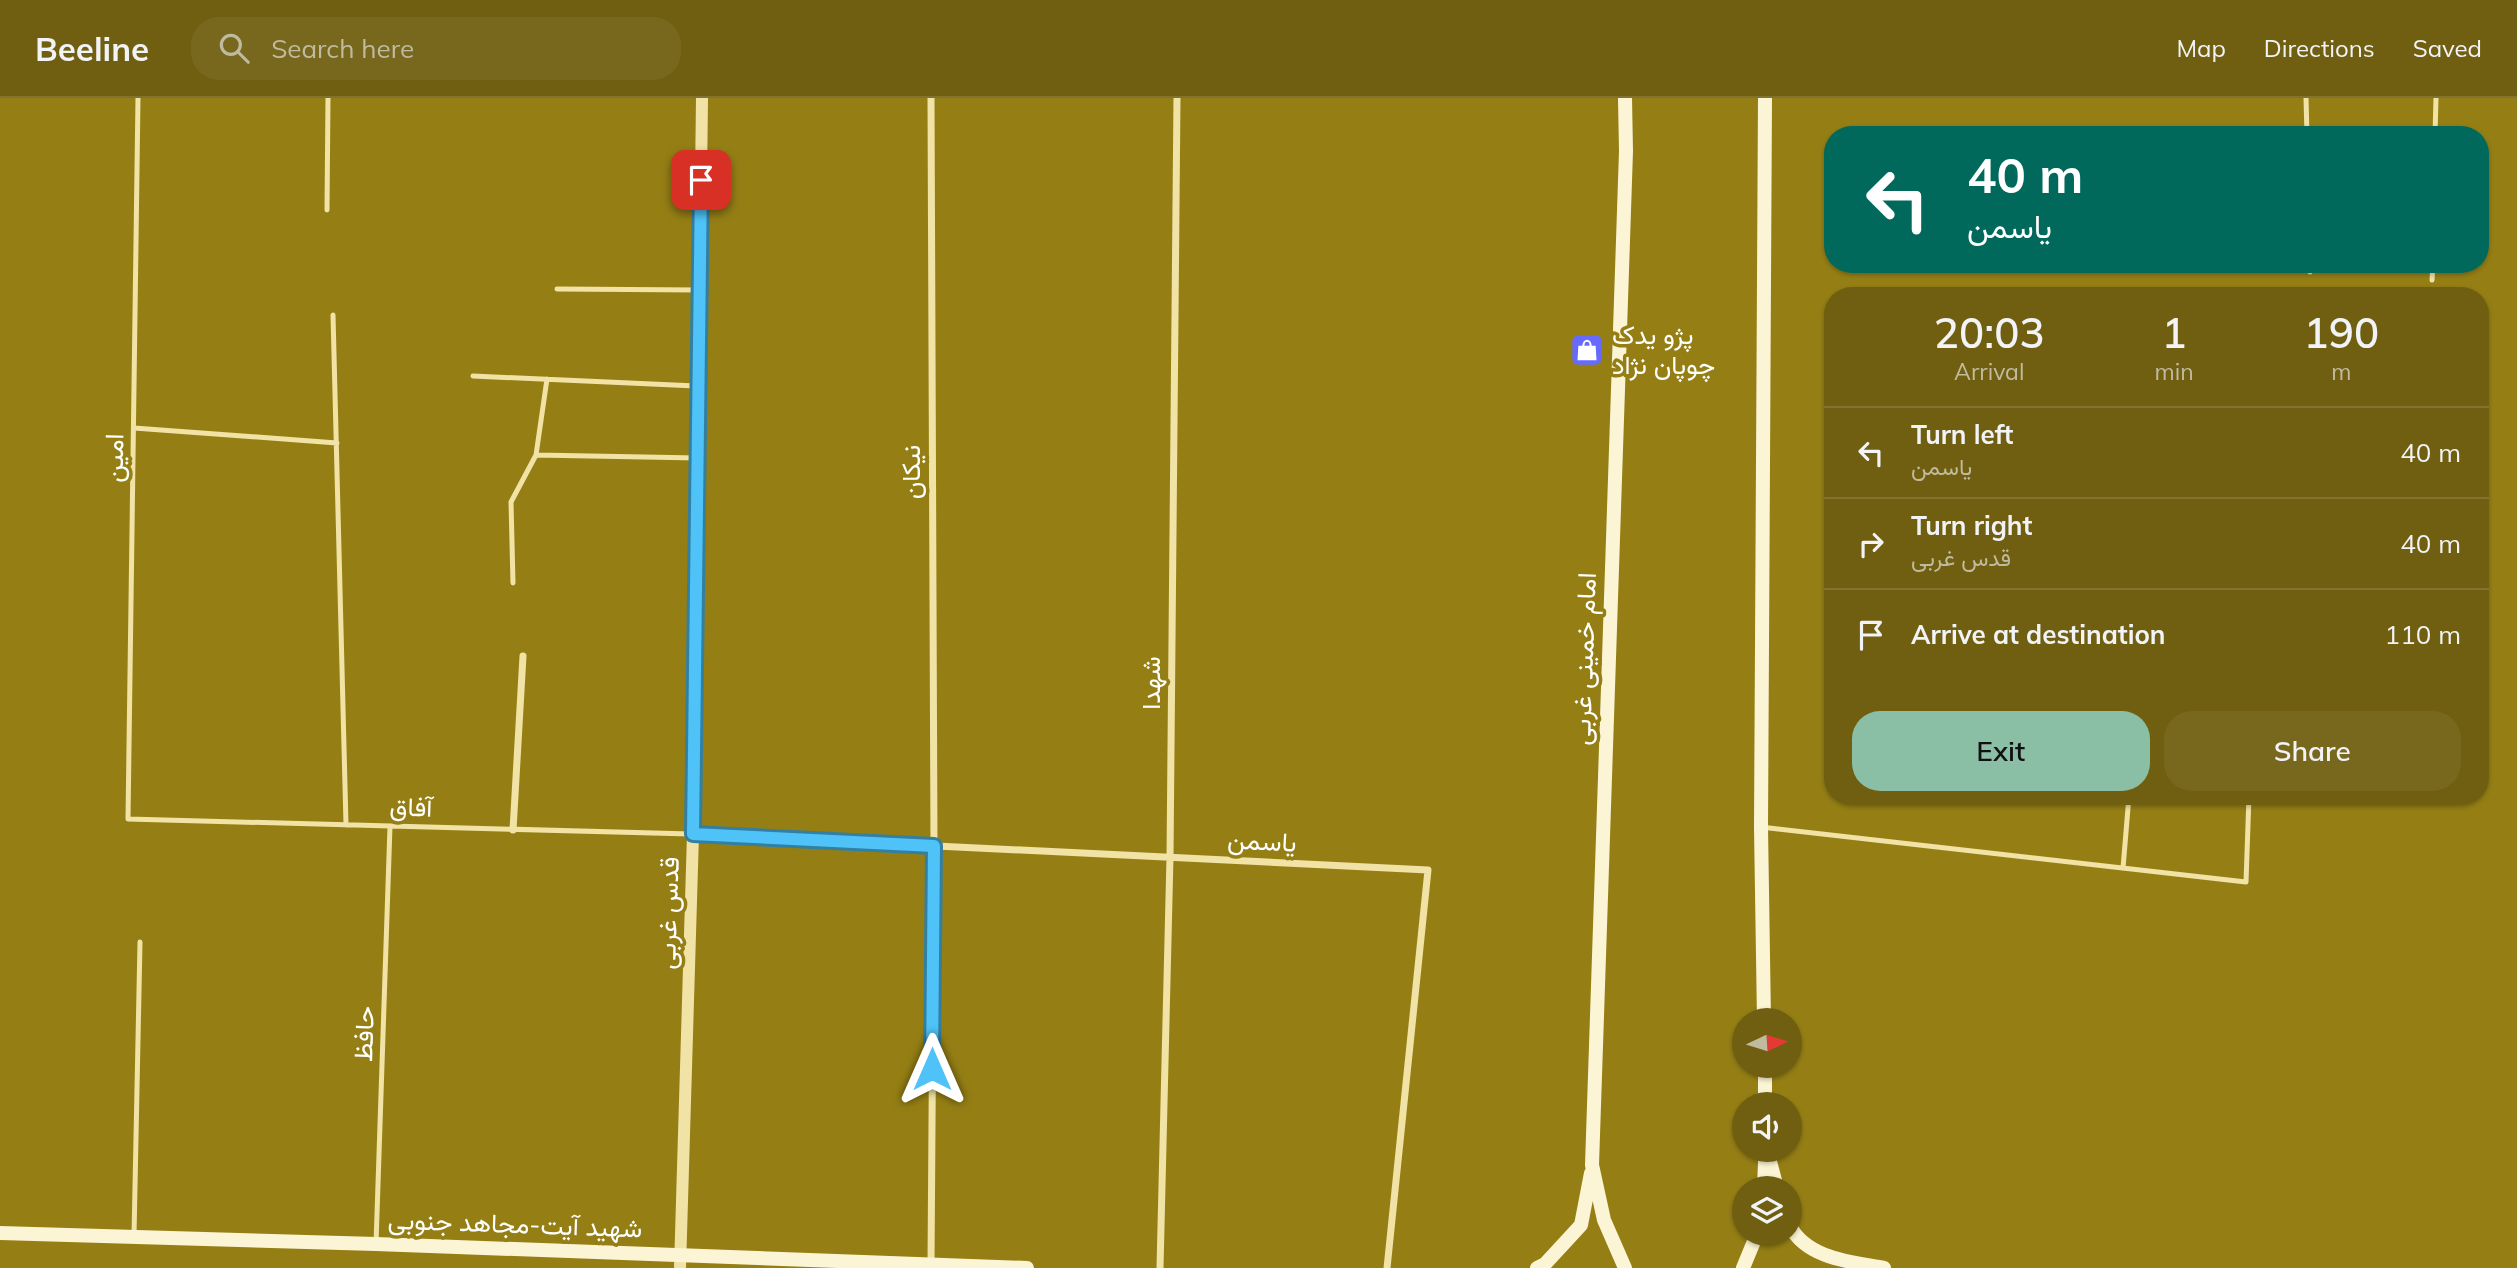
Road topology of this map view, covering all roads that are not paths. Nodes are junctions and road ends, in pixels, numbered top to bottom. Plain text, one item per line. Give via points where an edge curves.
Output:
1 (138, 98) edge
2 (328, 98) edge
3 (702, 98) edge
4 (931, 98) edge
5 (1177, 98) edge
6 (1625, 98) edge
7 (1765, 98) edge
8 (2306, 98) edge
9 (2436, 98) edge
10 (2307, 126) edge
11 (2435, 126) edge
12 (327, 210) dead end
13 (2432, 273) edge
14 (2432, 280) dead end
15 (557, 289) dead end
16 (700, 289) junction
17 (334, 315) dead end
18 (472, 376) dead end
19 (547, 379) junction
20 (699, 386) junction
21 (134, 428) junction
22 (337, 443) junction
23 (536, 455) junction
24 (698, 458) junction
25 (513, 583) dead end
26 (523, 656) dead end
27 (2128, 805) edge
28 (2249, 805) edge
29 (128, 819) joint
30 (346, 825) junction
31 (390, 826) junction
32 (1761, 827) junction
33 (513, 830) junction
34 (693, 834) junction
35 (934, 846) junction
36 (1170, 857) junction
37 (2123, 868) junction
38 (140, 942) dead end
39 (1764, 1008) edge
40 (1592, 1165) junction
41 (0, 1233) edge
42 (134, 1236) junction
43 (1802, 1240) edge
44 (376, 1244) junction
45 (1752, 1246) edge
46 (680, 1262) edge
47 (931, 1266) edge
48 (1027, 1268) edge
49 (1160, 1268) edge
50 (1387, 1268) edge
51 (1537, 1268) edge
52 (1625, 1268) edge
53 (1743, 1268) edge
54 (1884, 1268) edge

1 - 21 lane, امین
2 - 12 lane
3 - 16 street, قدس غربی
4 - 35 street, نیکان
5 - 36 street, شهدا
6 - 40 main road, امام خمینی غربی
7 - 32 main road
8 - 10 lane
9 - 11 lane
13 - 14 lane
15 - 16 lane
16 - 20 street, قدس غربی
17 - 22 lane
18 - 19 lane
19 - 20 lane
19 - 23 lane
20 - 24 street, قدس غربی
21 - 22 lane
21 - 29 lane, امین
22 - 30 lane
23 - 24 lane
23 - 25 lane via 511,502
24 - 34 street, قدس غربی
26 - 33 street
27 - 37 lane
28 - 37 lane via 2246,882
29 - 30 lane, آفاق
30 - 31 lane, آفاق
31 - 33 lane, آفاق
31 - 44 lane, حافظ
32 - 37 lane
32 - 39 main road
33 - 34 lane, آفاق
34 - 35 street, یاسمن
34 - 46 street, قدس غربی
35 - 36 street, یاسمن
35 - 47 street, نیکان
36 - 49 street, شهدا
36 - 50 street, یاسمن via 1428,870
38 - 42 lane
40 - 51 main road via 1581,1224
40 - 52 main road, امام خمینی غربی via 1604,1220
41 - 42 main road, شهید آیت-مجاهد جنوبی
42 - 44 main road, شهید آیت-مجاهد جنوبی
43 - 54 main road via 1826,1257
44 - 46 main road, شهید آیت-مجاهد جنوبی
45 - 53 main road
46 - 47 main road, شهید آیت-مجاهد جنوبی
47 - 48 main road, شهید آیت-مجاهد جنوبی

